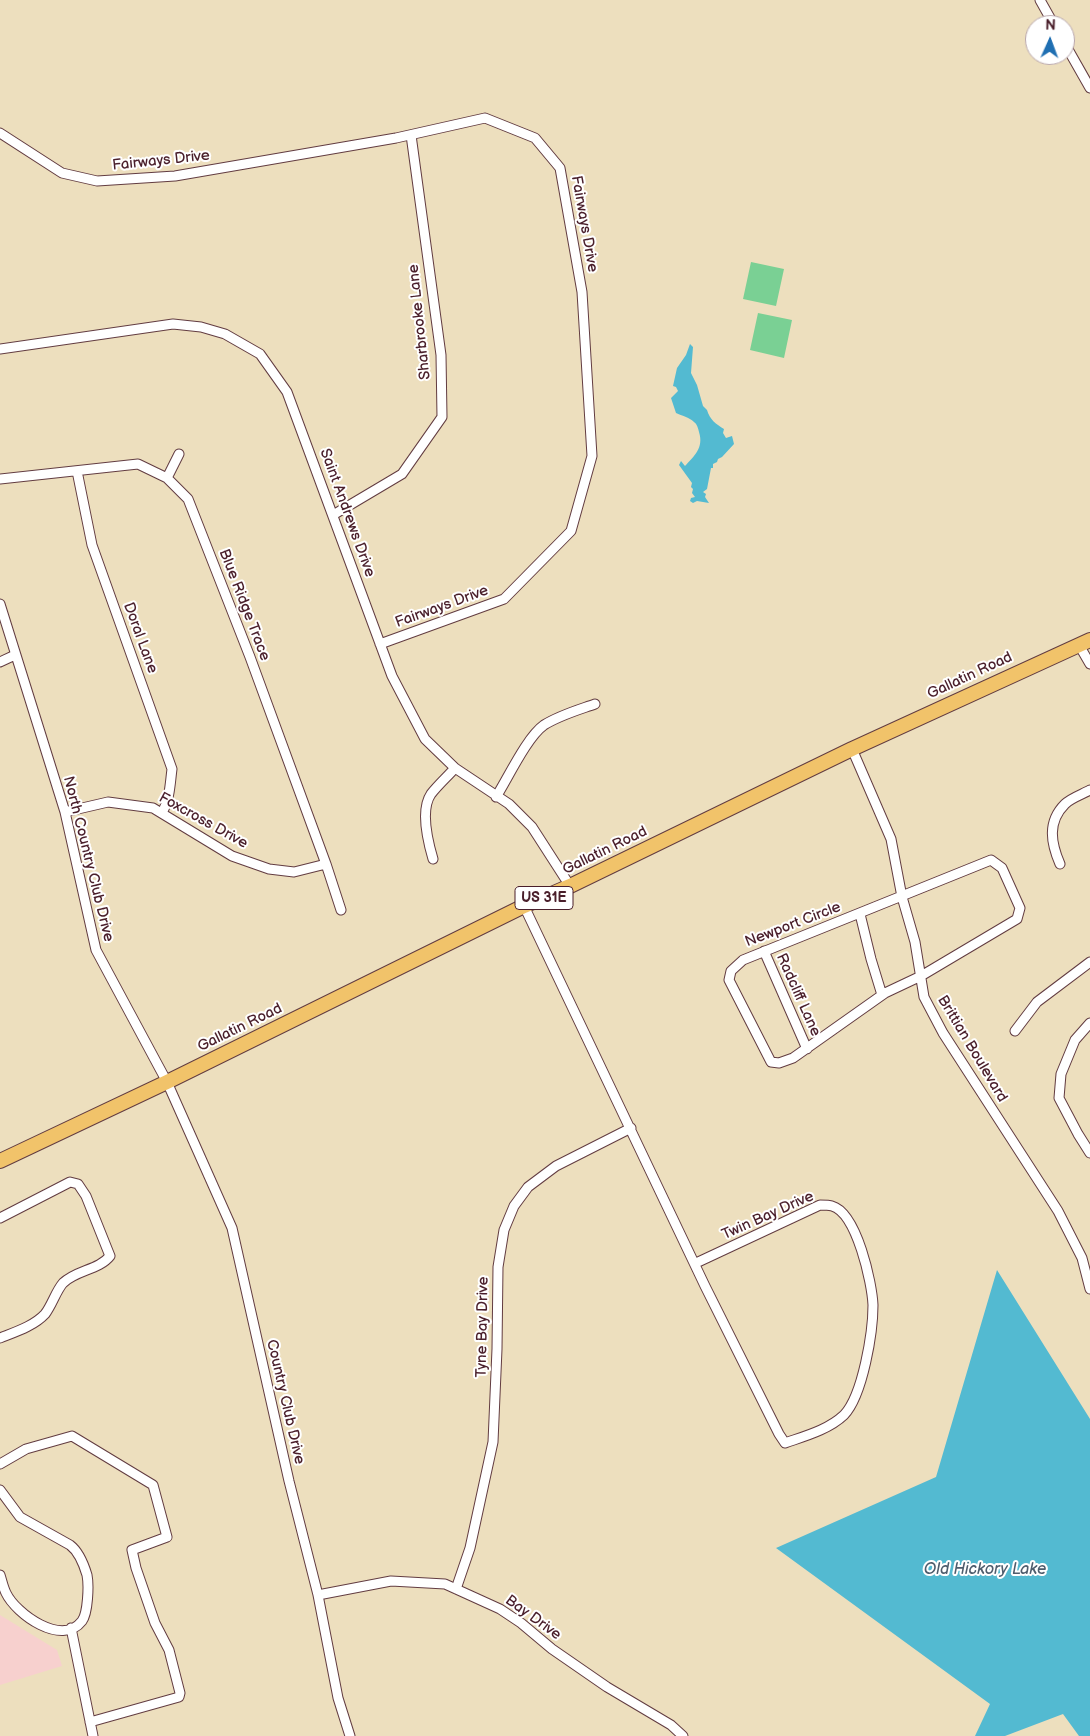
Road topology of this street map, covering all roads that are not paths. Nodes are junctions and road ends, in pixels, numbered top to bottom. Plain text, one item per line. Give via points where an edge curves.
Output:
1 (1040, 0) edge
2 (1048, 15) edge
3 (1075, 62) edge
4 (1090, 88) edge
5 (0, 133) edge
6 (411, 135) junction
7 (0, 349) edge
8 (179, 454) dead end
9 (76, 471) junction
10 (167, 478) junction
11 (0, 479) edge
12 (333, 515) junction
13 (0, 604) edge
14 (1085, 642) edge
15 (380, 644) junction
16 (15, 655) junction
17 (0, 662) edge
18 (1090, 664) edge
19 (595, 704) dead end
20 (852, 749) junction
21 (455, 768) junction
22 (1090, 790) edge
23 (496, 797) junction
24 (65, 812) junction
25 (162, 812) junction
26 (433, 859) dead end
27 (326, 864) junction
28 (1060, 864) dead end
29 (570, 886) junction
30 (902, 897) junction
31 (524, 906) junction
32 (341, 910) dead end
33 (860, 914) junction
34 (764, 951) junction
35 (1090, 962) edge
36 (921, 976) junction
37 (882, 995) junction
38 (1090, 1023) edge
39 (1015, 1031) dead end
40 (806, 1049) junction
41 (167, 1082) junction
42 (631, 1128) junction
43 (1090, 1152) edge
44 (0, 1161) edge
45 (0, 1218) edge
46 (696, 1263) junction
47 (1090, 1289) edge
48 (0, 1338) edge
49 (0, 1464) edge
50 (0, 1490) edge
51 (0, 1575) edge
52 (456, 1589) junction
53 (318, 1595) junction
54 (70, 1628) junction
55 (90, 1722) junction
56 (93, 1736) edge
57 (350, 1736) edge
58 (684, 1736) edge

1 - 2 street
3 - 4 street
5 - 6 street, Fairways Drive via 62,173 97,181 175,176
6 - 12 street, Sharbrooke Lane via 441,355 442,417 402,474
6 - 15 street, Fairways Drive via 485,118 535,138 560,168 582,292 592,456 571,531 504,599
7 - 12 street, Saint Andrews Drive via 173,324 225,334 260,354 288,392
8 - 10 street
9 - 10 street, Blue Ridge Trace via 138,464
9 - 11 street, Blue Ridge Trace
9 - 25 street, Doral Lane via 92,545 172,769 166,806
10 - 27 street, Blue Ridge Trace via 188,499
12 - 15 street, Saint Andrews Drive
13 - 16 street, North Country Club Drive
14 - 18 street
14 - 20 main road, Gallatin Road / US 31E
15 - 21 street, Saint Andrews Drive via 392,676 425,739
16 - 17 street
16 - 24 street, North Country Club Drive
19 - 23 street via 542,727 530,740
20 - 29 main road, Gallatin Road / US 31E
20 - 30 street, Brittian Boulevard via 891,839
21 - 23 street, Saint Andrews Drive
21 - 26 street via 430,796 426,814 427,838
22 - 28 street via 1066,803 1054,821 1052,840
23 - 29 street, Saint Andrews Drive via 509,804 532,827
24 - 25 street, Foxcross Drive via 108,802
24 - 41 street, North Country Club Drive via 96,950
25 - 27 street, Foxcross Drive via 232,856 269,869 294,872
27 - 32 street, Blue Ridge Trace
29 - 31 main road, Gallatin Road / US 31E
30 - 33 street, Newport Circle
30 - 36 street, Brittian Boulevard
30 - 36 street, Newport Circle via 991,860 1002,868 1020,908 1016,919
31 - 41 main road, Gallatin Road / US 31E
31 - 42 street
33 - 34 street, Newport Circle
33 - 37 street
34 - 40 street, Radcliff Lane
34 - 40 street, Newport Circle via 743,960 731,971 729,980 771,1062 786,1061
35 - 39 street via 1037,1002
36 - 37 street, Newport Circle
36 - 47 street, Brittian Boulevard via 924,997 943,1033 1058,1211 1082,1258
37 - 40 street, Newport Circle
38 - 43 street via 1075,1040 1061,1074 1059,1098
41 - 44 main road, Gallatin Road / US 31E
41 - 53 street, Country Club Drive via 232,1228
42 - 46 street
42 - 52 street, Tyne Bay Drive via 556,1166 528,1188 514,1206 504,1230 498,1267 498,1349 492,1442 470,1548
45 - 48 street via 70,1182 78,1184 110,1256 105,1263 64,1283 44,1314 32,1324
46 - 46 street, Twin Bay Drive via 820,1205 833,1206 845,1216 865,1259 873,1305 865,1370 858,1391 844,1414 822,1429 785,1443
49 - 55 street via 26,1449 72,1436 153,1485 167,1537 132,1550 154,1624 169,1650 179,1697
50 - 54 street via 20,1517 76,1550 87,1575 87,1603 82,1620
51 - 54 street via 6,1594 24,1616 59,1631
52 - 53 street, Bay Drive via 445,1584 391,1581
52 - 58 street, Bay Drive via 500,1609 607,1687
53 - 57 street, Country Club Drive via 338,1698
54 - 55 street
55 - 56 street

